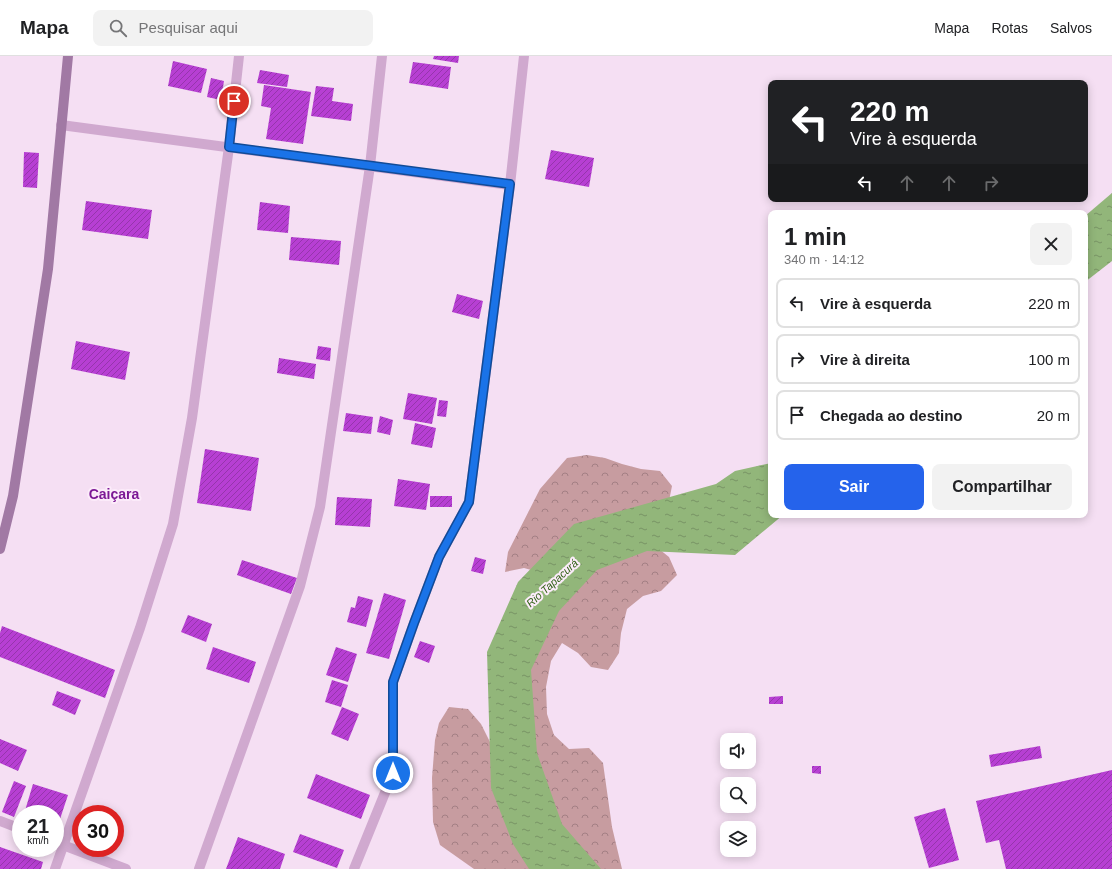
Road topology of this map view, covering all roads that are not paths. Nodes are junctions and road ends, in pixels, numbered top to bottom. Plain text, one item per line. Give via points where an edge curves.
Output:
1 (68, 56) edge
2 (239, 56) edge
3 (382, 56) edge
4 (524, 56) edge
5 (61, 125) junction
6 (229, 147) junction
7 (370, 166) junction
8 (510, 184) junction
9 (0, 549) edge
10 (0, 821) edge
11 (12, 826) edge
12 (64, 830) edge
13 (64, 845) edge
14 (57, 857) edge
15 (55, 869) edge
16 (126, 869) edge
17 (199, 869) edge
18 (354, 869) edge

1 - 5 main road
2 - 6 street
3 - 7 street
4 - 8 street
5 - 6 street
5 - 9 main road via 48,268 13,496
6 - 7 street
6 - 12 street via 192,418 173,524 140,628
7 - 8 street
7 - 17 street via 320,507 300,586
8 - 18 street via 469,502 439,557 393,682 393,773
10 - 11 street
13 - 16 street
14 - 15 street

